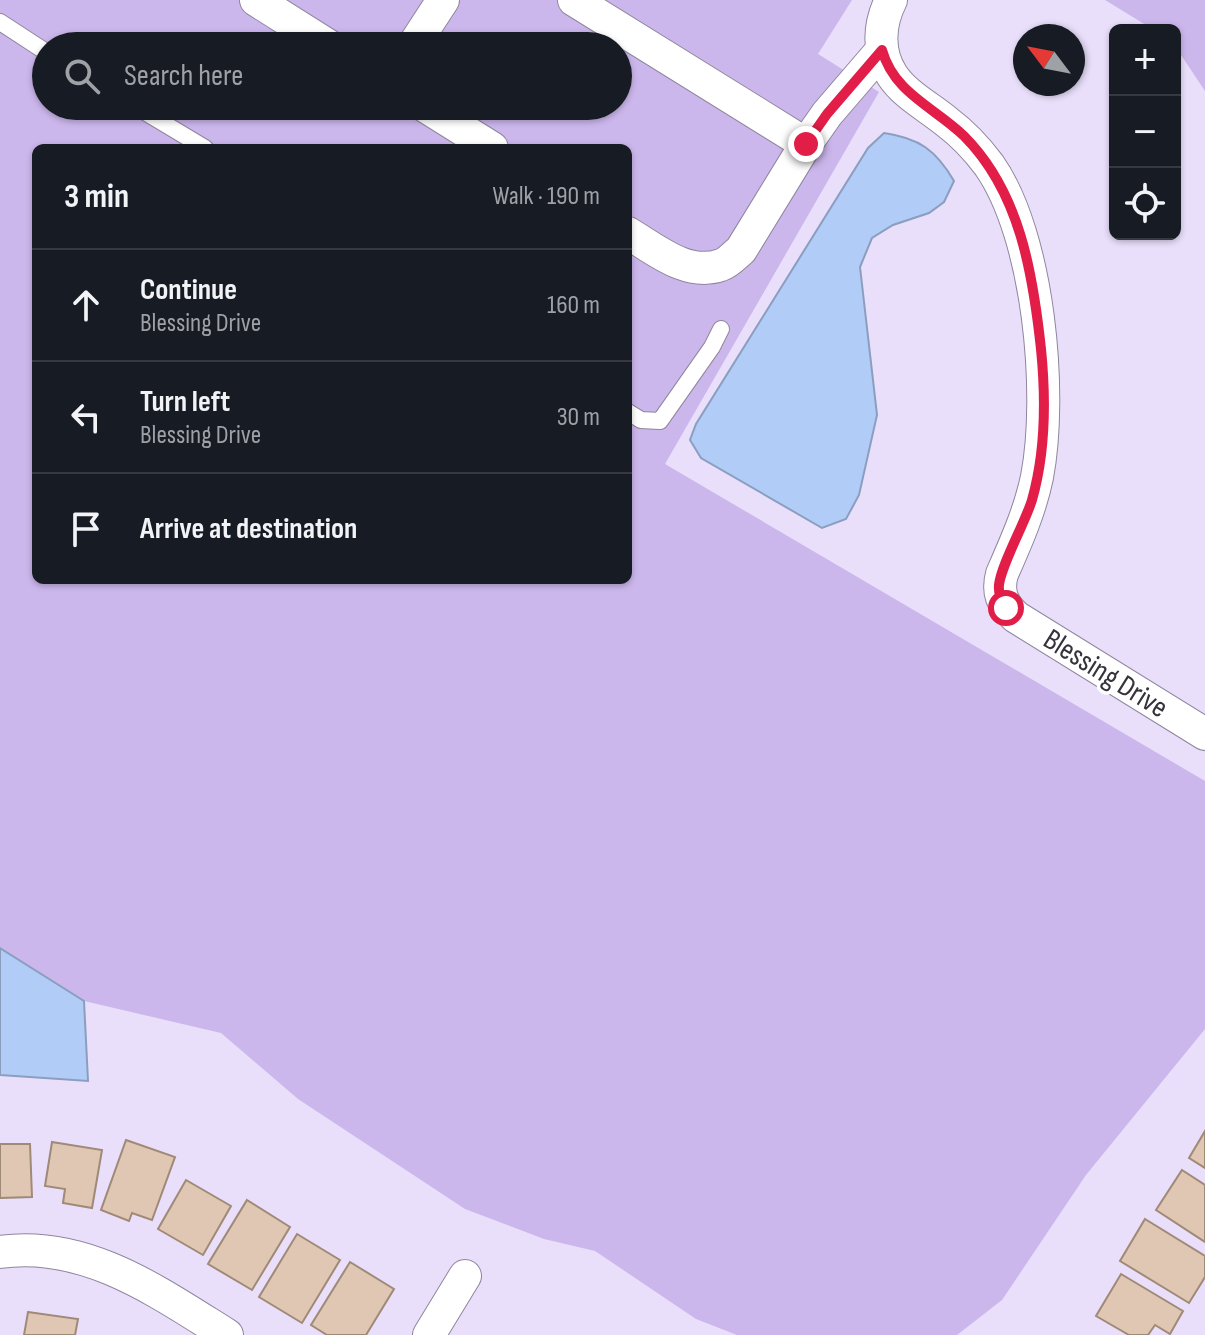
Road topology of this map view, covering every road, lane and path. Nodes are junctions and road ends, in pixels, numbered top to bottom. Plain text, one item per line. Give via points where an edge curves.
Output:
1 (256, 0) edge
2 (443, 0) edge
3 (574, 0) edge
4 (891, 0) edge
5 (0, 22) edge
6 (307, 32) edge
7 (422, 32) edge
8 (626, 32) edge
9 (632, 36) edge
10 (32, 43) edge
11 (882, 50) junction
12 (158, 120) edge
13 (447, 120) edge
14 (198, 144) edge
15 (486, 144) edge
16 (806, 144) junction
17 (632, 235) edge
18 (721, 329) dead end
19 (632, 414) edge
20 (1205, 734) edge
21 (0, 1252) edge
22 (465, 1276) dead end
23 (227, 1335) edge
24 (429, 1335) edge

1 - 6 street
2 - 7 street
3 - 8 street
4 - 11 street via 883,21
5 - 10 lane
9 - 16 street
11 - 16 street
11 - 20 street, Blessing Drive via 902,87 964,136 991,168 1024,250 1040,345 1044,426 1032,498 999,586 1006,608
12 - 14 lane
13 - 15 street
16 - 17 street via 741,250 723,265 682,265
18 - 19 lane via 660,421
21 - 23 street via 37,1251 94,1261 151,1287
22 - 24 street

